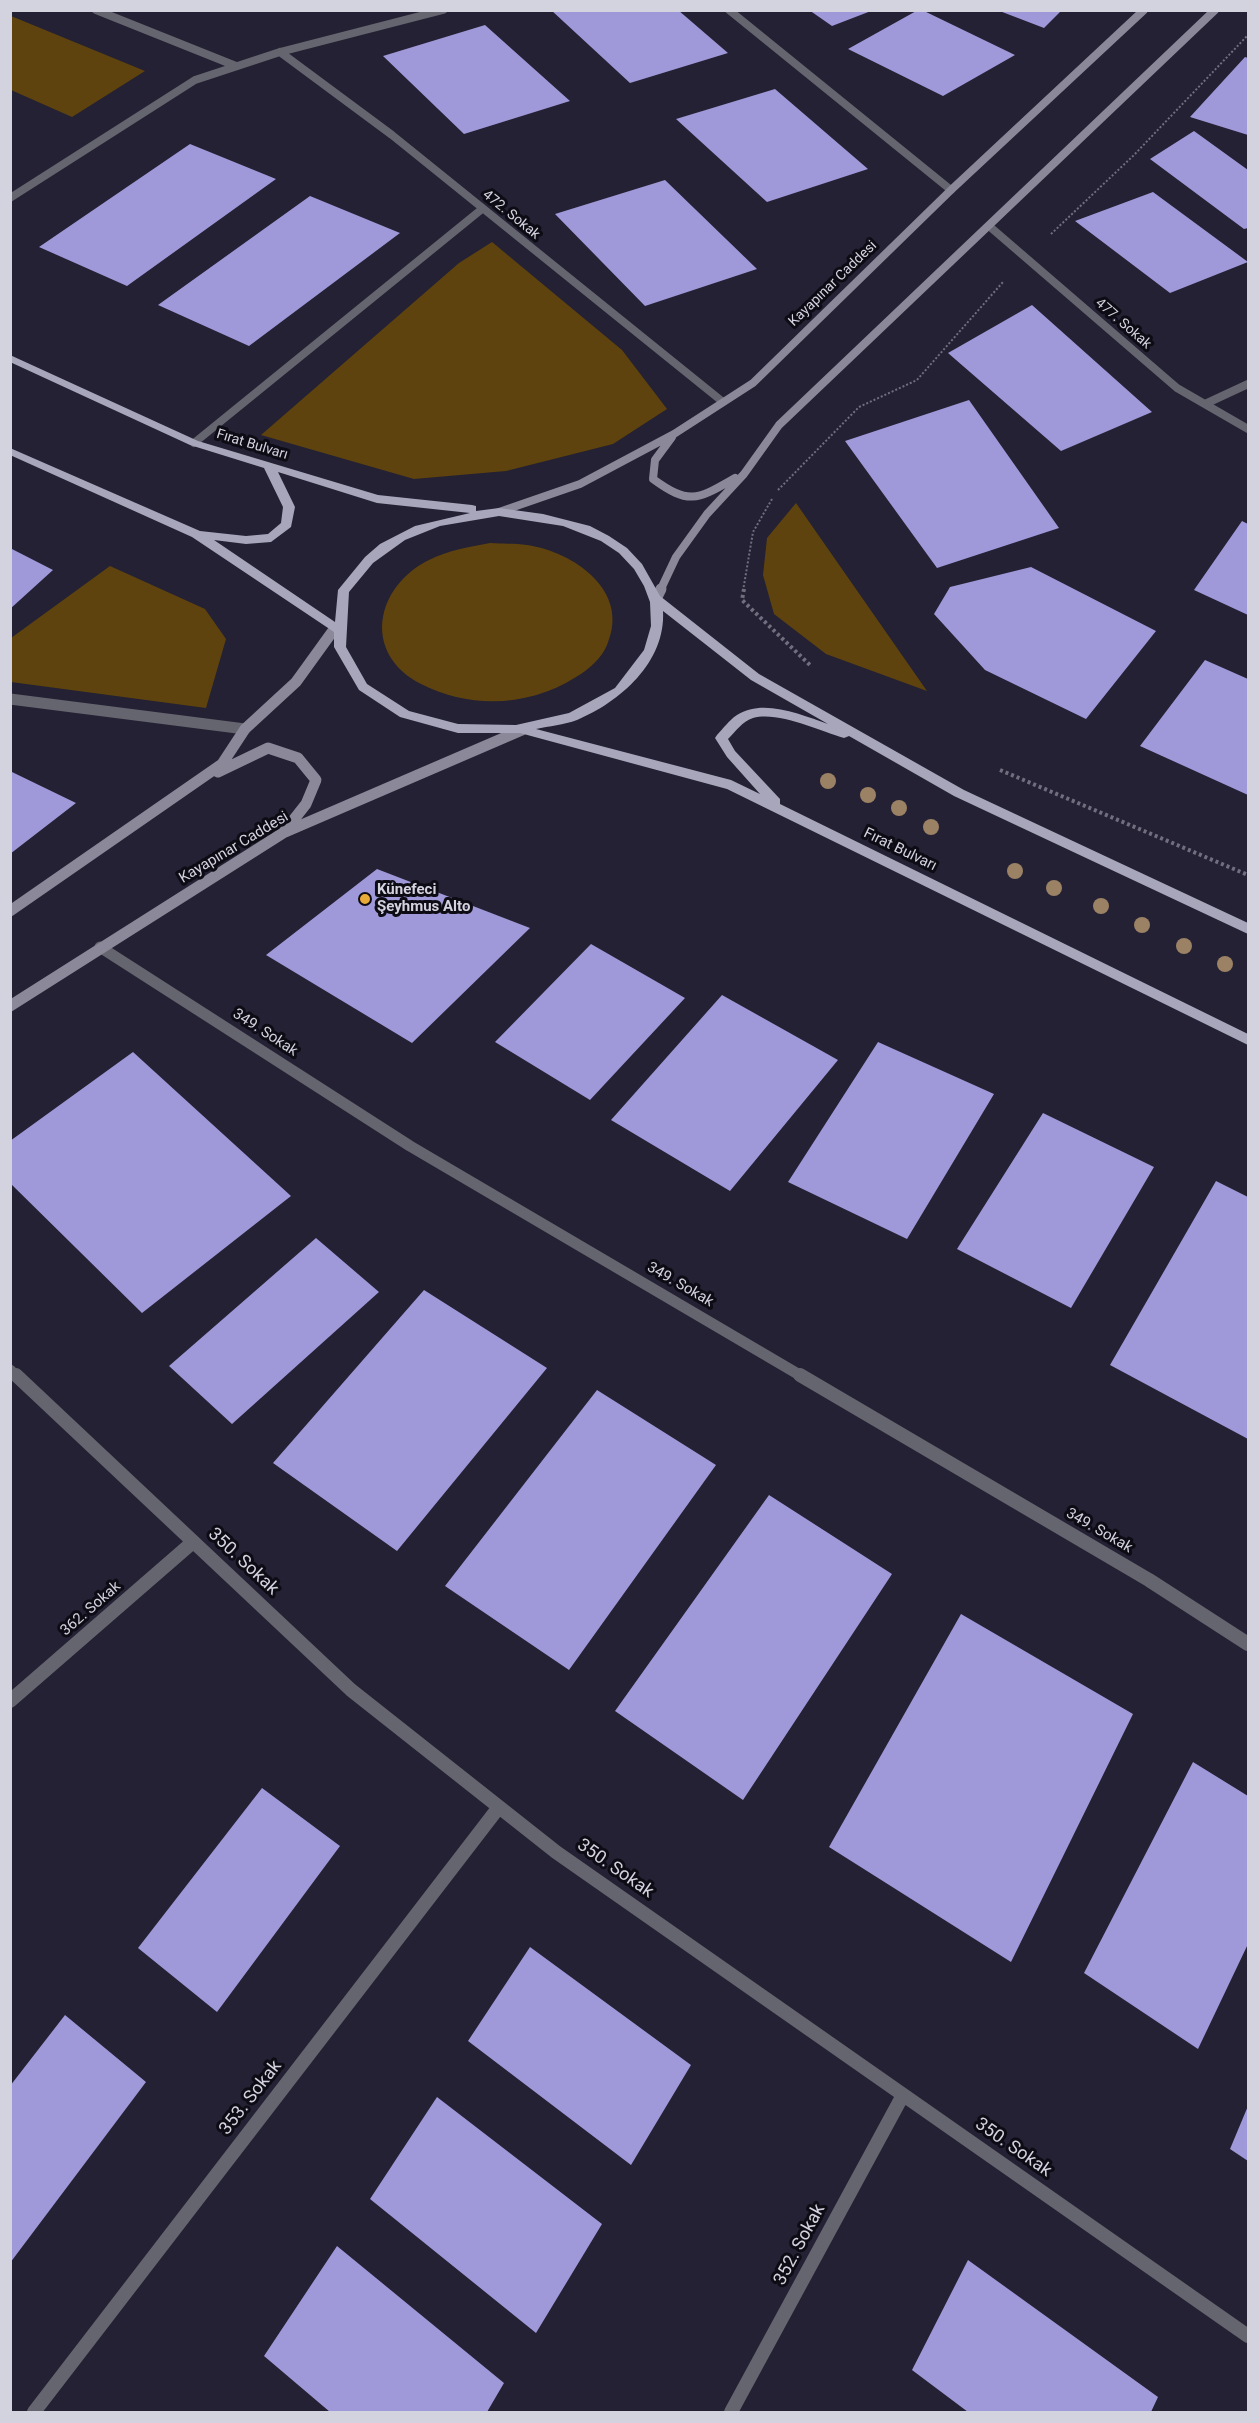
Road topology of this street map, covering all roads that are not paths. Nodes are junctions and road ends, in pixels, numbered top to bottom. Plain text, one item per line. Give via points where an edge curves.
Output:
1 (96, 10) edge
2 (443, 10) edge
3 (729, 10) edge
4 (1144, 10) edge
5 (1215, 10) edge
6 (280, 51) junction
7 (236, 66) junction
8 (951, 190) junction
9 (10, 198) edge
10 (482, 208) junction
11 (989, 226) junction
12 (10, 358) edge
13 (1248, 384) edge
14 (723, 402) junction
15 (1205, 404) junction
16 (1248, 429) edge
17 (674, 434) junction
18 (194, 443) junction
19 (10, 451) edge
20 (269, 466) junction
21 (744, 474) junction
22 (499, 512) junction
23 (196, 534) junction
24 (656, 599) junction
25 (335, 628) junction
26 (10, 699) edge
27 (245, 729) junction
28 (522, 730) junction
29 (872, 744) junction
30 (191, 786) junction
31 (782, 810) junction
32 (284, 833) junction
33 (10, 911) edge
34 (1248, 929) edge
35 (100, 947) junction
36 (10, 1006) edge
37 (1248, 1040) edge
38 (10, 1370) edge
39 (192, 1542) junction
40 (1248, 1644) edge
41 (10, 1701) edge
42 (499, 1807) junction
43 (903, 2096) junction
44 (1248, 2336) edge
45 (34, 2412) edge
46 (731, 2412) edge

1 - 7 street
2 - 6 street
3 - 8 street
4 - 8 main road, Kayapınar Caddesi
5 - 11 main road
6 - 7 street
6 - 10 street, 472. Sokak
7 - 9 street via 195,80
8 - 14 main road, Kayapınar Caddesi via 753,382
10 - 14 street, 472. Sokak
10 - 18 street
11 - 15 street, 477. Sokak via 1177,388
11 - 21 main road via 779,425
12 - 18 main road, Fırat Bulvarı
13 - 15 street
14 - 17 main road, Kayapınar Caddesi
15 - 16 street, 477. Sokak
17 - 21 main road via 655,460 653,480 677,498 695,500
17 - 22 main road, Kayapınar Caddesi via 580,484
18 - 20 main road, Fırat Bulvarı
19 - 23 main road
20 - 22 main road, Fırat Bulvarı via 377,499
20 - 23 main road via 289,507 287,524 271,538 246,540
21 - 24 main road via 707,514 676,557
22 - 24 main road via 583,527 618,546 643,570
22 - 25 main road via 449,518 403,535 367,560 343,592
23 - 25 main road
24 - 28 main road via 658,633 643,666 614,696 572,718
24 - 29 main road via 755,677
25 - 27 main road via 297,682
25 - 28 main road via 345,663 372,695 415,719 467,731
26 - 27 street
27 - 30 main road via 222,764
28 - 31 main road, Fırat Bulvarı via 731,785
28 - 32 main road, Kayapınar Caddesi
29 - 31 main road via 788,717 762,712 743,717 721,738
29 - 34 main road via 959,793
30 - 32 main road via 268,748 298,758 316,780 306,804
30 - 33 main road
31 - 37 main road, Fırat Bulvarı
32 - 35 main road, Kayapınar Caddesi
35 - 36 main road, Kayapınar Caddesi
35 - 40 street, 349. Sokak via 410,1146 1149,1580
38 - 39 street, 350. Sokak
39 - 41 street, 362. Sokak
39 - 42 street, 350. Sokak via 351,1690
42 - 43 street, 350. Sokak via 556,1852
42 - 45 street, 353. Sokak
43 - 44 street, 350. Sokak
43 - 46 street, 352. Sokak

